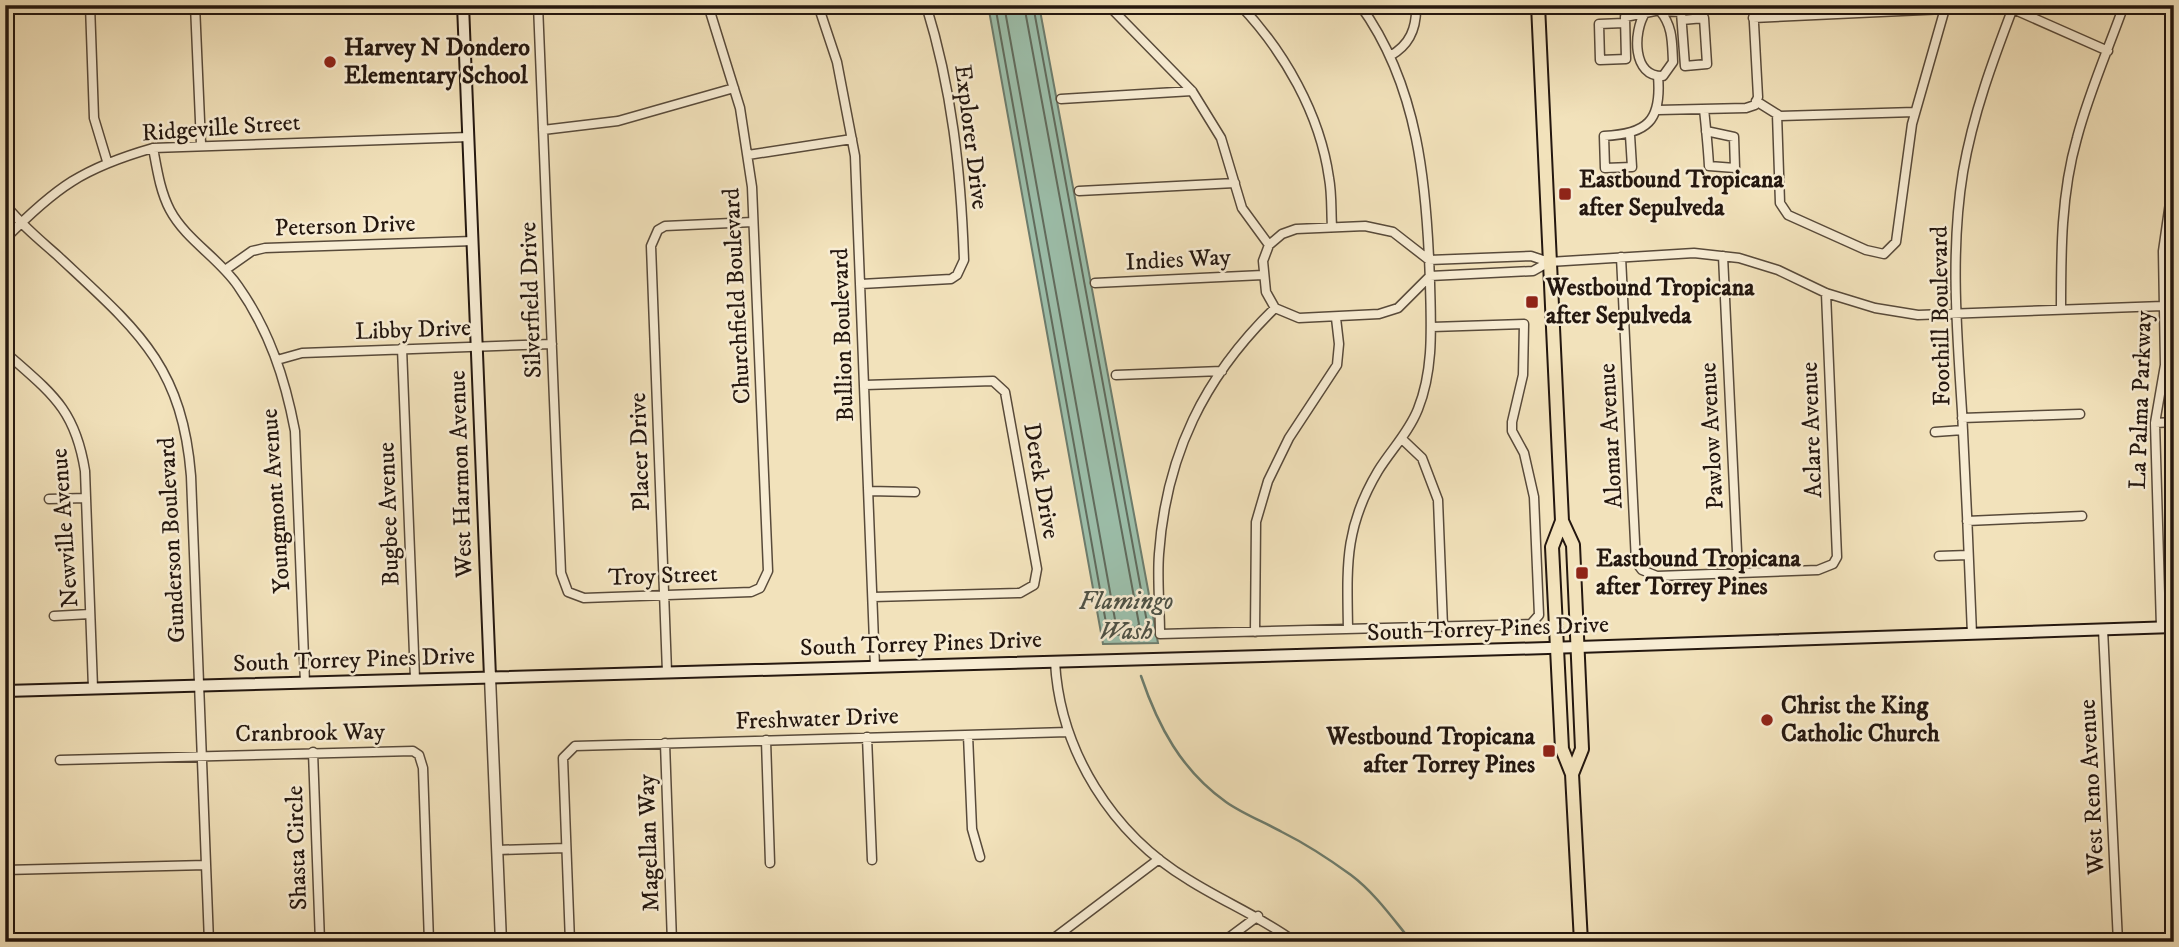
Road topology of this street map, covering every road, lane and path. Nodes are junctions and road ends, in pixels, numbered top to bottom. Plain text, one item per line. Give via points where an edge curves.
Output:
1 (90, 5) edge
2 (195, 5) edge
3 (463, 5) edge
4 (538, 5) edge
5 (708, 5) edge
6 (818, 5) edge
7 (926, 5) edge
8 (1108, 5) edge
9 (1240, 5) edge
10 (1360, 5) edge
11 (1416, 5) edge
12 (1538, 5) edge
13 (1753, 5) edge
14 (2124, 5) edge
15 (1946, 7) edge
16 (2014, 7) edge
17 (1656, 9) edge
18 (1852, 9) edge
19 (1645, 13) junction
20 (1753, 18) junction
21 (1682, 20) junction
22 (1624, 23) junction
23 (2108, 51) junction
24 (1390, 56) junction
25 (1658, 76) junction
26 (734, 88) junction
27 (1192, 91) junction
28 (1061, 99) dead end
29 (1756, 101) junction
30 (1704, 109) junction
31 (1658, 110) junction
32 (1915, 112) junction
33 (1777, 114) junction
34 (543, 130) junction
35 (1706, 131) junction
36 (1630, 135) junction
37 (468, 137) junction
38 (852, 139) junction
39 (201, 144) junction
40 (153, 148) junction
41 (748, 155) junction
42 (107, 161) junction
43 (2174, 175) edge
44 (1235, 183) junction
45 (1079, 191) dead end
46 (5, 204) edge
47 (21, 222) junction
48 (753, 222) junction
49 (1332, 227) junction
50 (5, 239) edge
51 (473, 242) junction
52 (1269, 245) junction
53 (1723, 256) junction
54 (1621, 257) junction
55 (1549, 262) junction
56 (1429, 268) junction
57 (225, 270) junction
58 (1263, 275) junction
59 (1095, 283) dead end
60 (861, 284) junction
61 (1826, 293) junction
62 (2163, 306) junction
63 (1275, 308) junction
64 (2061, 309) junction
65 (1956, 314) junction
66 (1336, 318) junction
67 (1432, 327) junction
68 (552, 344) junction
69 (477, 347) junction
70 (402, 348) junction
71 (5, 352) edge
72 (277, 360) junction
73 (1222, 371) junction
74 (1116, 375) dead end
75 (865, 385) junction
76 (2080, 414) dead end
77 (1962, 418) junction
78 (2174, 422) edge
79 (2155, 423) junction
80 (1963, 430) junction
81 (1935, 432) dead end
82 (1402, 439) junction
83 (869, 491) junction
84 (915, 492) dead end
85 (86, 498) junction
86 (49, 499) dead end
87 (2082, 516) dead end
88 (1562, 521) junction
89 (1967, 521) junction
90 (1968, 555) junction
91 (1939, 556) dead end
92 (1738, 573) junction
93 (760, 588) joint
94 (568, 592) joint
95 (665, 596) junction
96 (873, 597) junction
97 (90, 614) junction
98 (54, 616) dead end
99 (1443, 627) junction
100 (2174, 627) edge
101 (2161, 628) junction
102 (1348, 629) junction
103 (2103, 629) junction
104 (1255, 632) junction
105 (1972, 634) junction
106 (1577, 647) junction
107 (1557, 648) junction
108 (1055, 662) junction
109 (875, 667) junction
110 (667, 673) junction
111 (490, 677) junction
112 (415, 679) junction
113 (305, 683) junction
114 (198, 685) junction
115 (93, 688) junction
116 (5, 691) edge
117 (1068, 732) junction
118 (968, 735) junction
119 (867, 737) junction
120 (766, 740) junction
121 (665, 743) junction
122 (313, 752) junction
123 (201, 754) junction
124 (60, 760) dead end
125 (1572, 774) junction
126 (566, 848) junction
127 (497, 850) junction
128 (980, 857) dead end
129 (1159, 859) junction
130 (872, 860) dead end
131 (771, 863) dead end
132 (206, 864) junction
133 (5, 870) edge
134 (1258, 916) junction
135 (209, 942) edge
136 (320, 942) edge
137 (429, 942) edge
138 (500, 942) edge
139 (570, 942) edge
140 (672, 942) edge
141 (1049, 942) edge
142 (1223, 942) edge
143 (1295, 942) edge
144 (1581, 942) edge
145 (2119, 942) edge

1 - 42 street via 94,118
2 - 39 street
3 - 37 main road, West Harmon Avenue
4 - 34 street, Silverfield Drive
5 - 26 street, Churchfield Boulevard
6 - 38 street, Bullion Boulevard
7 - 60 street, Explorer Drive via 944,69 957,145 964,260 951,279
8 - 27 street
9 - 49 street via 1283,57 1304,99 1329,177
10 - 24 street
11 - 24 street via 1410,39
12 - 55 main road
13 - 20 street
14 - 23 street
15 - 18 street
15 - 32 street
16 - 23 street
16 - 65 street, Foothill Boulevard via 1984,83 1966,152 1956,236
17 - 19 street
17 - 21 street via 1681,12
17 - 25 street via 1667,19 1672,34 1673,62 1671,69
18 - 20 street
19 - 22 street via 1625,17
19 - 25 street via 1638,24 1638,57
20 - 29 street
21 - 21 street via 1685,66 1707,64 1704,18
22 - 22 street via 1626,59 1600,60 1599,24
23 - 64 street via 2076,139 2066,190 2060,241
24 - 56 street via 1423,163
25 - 31 street
26 - 34 street via 618,121
26 - 41 street, Churchfield Boulevard
27 - 28 street
27 - 44 street via 1222,138
29 - 30 street via 1746,108
29 - 33 street
30 - 31 street
30 - 35 street
31 - 36 street
32 - 33 street
32 - 33 street via 1896,242 1884,254 1787,215 1780,203
34 - 68 street, Silverfield Drive
35 - 35 street via 1709,166 1735,169 1734,137
36 - 36 street via 1632,167 1605,169 1604,136
37 - 39 street, Ridgeville Street
37 - 51 main road, West Harmon Avenue
38 - 41 street
38 - 60 street, Bullion Boulevard
39 - 40 street, Ridgeville Street
40 - 42 street, Ridgeville Street
40 - 57 street, Youngmont Avenue via 162,193 171,212
41 - 48 street, Churchfield Boulevard
42 - 47 street, Ridgeville Street via 56,190
43 - 62 street, La Palma Parkway via 2165,226
44 - 45 street
44 - 52 street via 1242,208
46 - 47 street, Gunderson Boulevard
47 - 50 street, Ridgeville Street
47 - 114 street, Gunderson Boulevard via 127,320 159,360 172,385 187,437
48 - 93 street, Churchfield Boulevard via 768,571
48 - 95 street, Placer Drive via 665,226 657,230 651,246
49 - 52 street via 1296,229
49 - 56 street via 1365,226 1393,232
51 - 57 street, Peterson Drive via 265,248
51 - 69 main road, West Harmon Avenue
52 - 58 street
53 - 54 street
53 - 61 street via 1778,270
53 - 92 street, Pawlow Avenue
54 - 55 street
54 - 92 street, Alomar Avenue via 1636,562 1657,576
55 - 56 street via 1531,256
55 - 56 street via 1533,271
55 - 88 main road
56 - 66 street via 1398,308
56 - 67 street
57 - 72 street, Youngmont Avenue via 254,310
58 - 59 street, Indies Way
58 - 63 street
60 - 75 street, Bullion Boulevard
61 - 65 street via 1918,315
61 - 92 street, Aclare Avenue via 1837,557 1833,564 1818,570
62 - 64 street
62 - 79 street, La Palma Parkway via 2165,365
63 - 66 street via 1299,318
63 - 73 street via 1241,341
64 - 65 street
65 - 77 street, Foothill Boulevard
66 - 104 street via 1337,365 1289,438 1256,522
67 - 82 street via 1427,383
67 - 99 street via 1524,324 1523,374 1511,422 1534,497 1539,615 1531,624
68 - 69 street, Libby Drive
68 - 94 street, Silverfield Drive via 561,573
69 - 70 street, Libby Drive
69 - 111 main road, West Harmon Avenue
70 - 72 street, Libby Drive via 302,353
70 - 112 street, Bugbee Avenue
71 - 85 street, Newville Avenue via 67,412 80,440
72 - 113 street, Youngmont Avenue via 295,431
73 - 74 street
73 - 104 street via 1193,414 1171,478 1159,554 1160,635
75 - 83 street, Bullion Boulevard
75 - 96 street, Derek Drive via 993,381 1000,385 1005,392 1037,569 1034,585 1020,593
76 - 77 street
77 - 80 street, Foothill Boulevard
78 - 79 street
79 - 101 street, La Palma Parkway
80 - 81 street
80 - 89 street, Foothill Boulevard
82 - 99 street via 1422,457 1438,500
82 - 102 street via 1368,489 1354,523 1346,556
83 - 84 street
83 - 96 street, Bullion Boulevard
85 - 86 street
85 - 97 street, Newville Avenue
87 - 89 street
88 - 106 main road via 1573,545
88 - 107 main road via 1552,547
89 - 90 street, Foothill Boulevard
90 - 91 street
90 - 105 street, Foothill Boulevard
93 - 95 street, Troy Street
94 - 95 street, Troy Street via 584,598
95 - 110 street, Placer Drive
96 - 109 street, Bullion Boulevard
97 - 98 street
97 - 115 street, Newville Avenue
99 - 102 street
100 - 101 main road, South Torrey Pines Drive
101 - 103 main road, South Torrey Pines Drive
102 - 104 street
103 - 105 main road, South Torrey Pines Drive
103 - 145 street, West Reno Avenue
105 - 106 main road, South Torrey Pines Drive
106 - 107 main road, South Torrey Pines Drive
106 - 125 main road via 1582,749
107 - 108 main road, South Torrey Pines Drive
107 - 125 main road via 1562,749
108 - 109 main road, South Torrey Pines Drive
108 - 117 street
109 - 110 main road, South Torrey Pines Drive
110 - 111 main road, South Torrey Pines Drive
111 - 112 main road, South Torrey Pines Drive
111 - 127 street, West Harmon Avenue
112 - 113 main road, South Torrey Pines Drive
113 - 114 main road, South Torrey Pines Drive
114 - 115 main road, South Torrey Pines Drive
114 - 123 street, Gunderson Boulevard
115 - 116 main road, South Torrey Pines Drive
117 - 118 street, Freshwater Drive
117 - 129 street via 1087,776 1111,810
118 - 119 street, Freshwater Drive
118 - 128 street via 972,829
119 - 120 street, Freshwater Drive
119 - 130 street
120 - 121 street, Freshwater Drive
120 - 131 street
121 - 126 street, Freshwater Drive via 568,750 563,758
121 - 140 street, Magellan Way
122 - 123 street, Cranbrook Way
122 - 136 street, Shasta Circle
122 - 137 street, Cranbrook Way via 405,750 419,755
123 - 124 street, Cranbrook Way
123 - 132 street, Gunderson Boulevard
125 - 144 main road
126 - 127 street
126 - 139 street
127 - 138 street, West Harmon Avenue
129 - 134 street
129 - 141 street
132 - 133 street
132 - 135 street, Gunderson Boulevard
134 - 142 street
134 - 143 street

